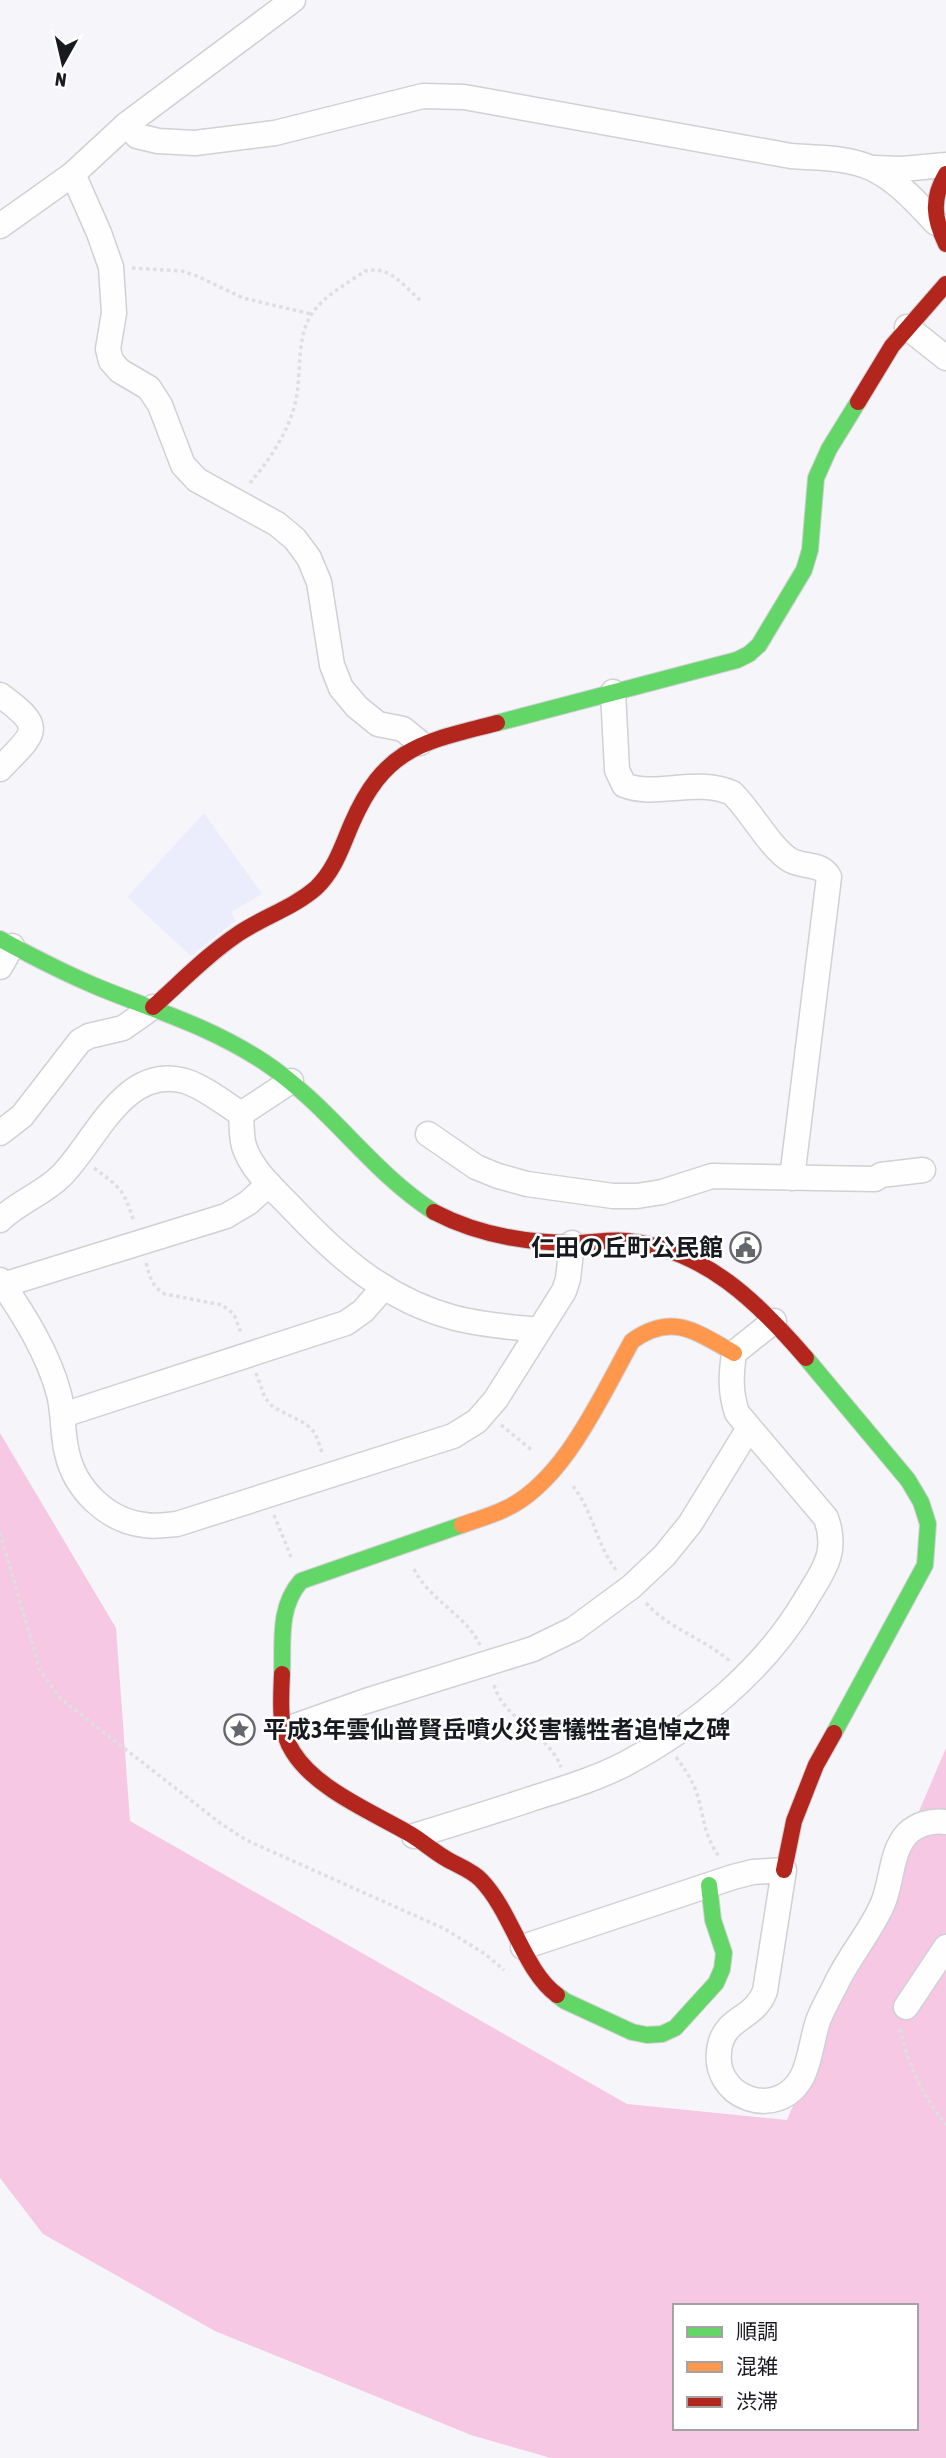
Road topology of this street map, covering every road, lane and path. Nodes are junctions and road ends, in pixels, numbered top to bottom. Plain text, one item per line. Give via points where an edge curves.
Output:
1 (292, 0) edge
2 (127, 124) junction
3 (946, 165) edge
4 (872, 168) junction
5 (73, 174) junction
6 (946, 174) edge
7 (0, 226) edge
8 (941, 234) edge
9 (111, 267) junction
10 (946, 284) edge
11 (420, 300) dead end
12 (311, 314) junction
13 (907, 327) junction
14 (946, 358) edge
15 (234, 502) junction
16 (613, 692) junction
17 (0, 695) edge
18 (420, 743) junction
19 (0, 769) edge
20 (4, 951) edge
21 (153, 1007) junction
22 (291, 1081) junction
23 (241, 1114) junction
24 (0, 1133) edge
25 (428, 1134) dead end
26 (79, 1157) junction
27 (923, 1170) dead end
28 (792, 1178) junction
29 (269, 1184) junction
30 (0, 1220) edge
31 (140, 1242) junction
32 (572, 1243) junction
33 (2, 1282) edge
34 (384, 1287) junction
35 (774, 1321) junction
36 (539, 1330) junction
37 (734, 1353) junction
38 (249, 1354) junction
39 (486, 1412) junction
40 (64, 1415) junction
41 (749, 1428) junction
42 (554, 1469) junction
43 (330, 1476) junction
44 (267, 1496) junction
45 (0, 1533) edge
46 (301, 1581) junction
47 (284, 1730) junction
48 (665, 1741) junction
49 (946, 1822) edge
50 (414, 1836) junction
51 (784, 1870) junction
52 (733, 1877) junction
53 (709, 1885) junction
54 (523, 1947) junction
55 (946, 1947) edge
56 (508, 1974) dead end
57 (906, 2007) joint
58 (946, 2125) edge

1 - 2 street
2 - 4 street via 137,136 195,143 275,133 423,96 464,97
2 - 5 street
3 - 4 street
4 - 8 street via 891,180
5 - 7 street
5 - 9 street
6 - 8 street via 933,209
9 - 12 path via 182,271 243,298
9 - 15 street via 111,361 149,388 183,465 197,480
10 - 13 street
11 - 12 path via 391,274 373,269
12 - 15 path via 289,423 267,463
13 - 14 street
13 - 16 street via 829,449 816,478 804,570 758,645 737,660
15 - 18 street via 277,524 309,558 319,582 332,665 341,688 378,724 403,729
16 - 18 street
16 - 28 street via 617,770 624,785 641,789 700,786 732,793 782,854 826,870 829,877
17 - 19 street via 24,712 31,730
18 - 21 street via 394,757 377,775 325,878 304,898 236,936
20 - 21 street
21 - 22 street via 199,1025
21 - 24 street via 124,1028 80,1041 22,1116
22 - 23 street
22 - 32 street via 375,1167 434,1212 489,1234
23 - 26 street via 186,1082 156,1080 131,1090
23 - 29 street via 244,1145
25 - 28 street via 476,1167 498,1176 613,1196 662,1192 712,1176
26 - 30 street via 51,1186
26 - 31 path via 126,1196
27 - 28 street via 875,1179
29 - 31 street via 238,1210
29 - 34 street via 326,1245
31 - 33 street
31 - 38 path via 157,1290 229,1309
32 - 35 street via 627,1241 685,1255 738,1287
32 - 36 street via 568,1279
33 - 40 street via 44,1354
34 - 36 street via 454,1318
34 - 38 street via 346,1322
35 - 37 street
35 - 51 street via 918,1492 929,1536 919,1578 816,1765 794,1821
36 - 39 street
37 - 41 street via 731,1397
37 - 42 street via 671,1324 644,1331 632,1341
38 - 40 street
38 - 43 path via 265,1398 315,1433
39 - 42 path
39 - 43 street via 453,1436
40 - 44 street via 66,1449 75,1476 103,1508 129,1522 177,1524
41 - 47 street via 690,1524 664,1556 574,1629 522,1653
41 - 48 street via 826,1518 830,1556 797,1614 771,1648 703,1714
42 - 46 street via 504,1510
43 - 44 street
44 - 46 path
45 - 56 path via 40,1670 60,1698 228,1829 445,1930
46 - 47 street via 285,1608
47 - 50 street via 292,1751 325,1785
48 - 50 street via 623,1765 568,1787
48 - 52 path via 689,1776 707,1838
49 - 51 street via 922,1824 898,1846 882,1907 818,2020 796,2088 766,2101 748,2099 723,2080 719,2049 731,2025 762,2001
50 - 54 street via 480,1878 509,1916
51 - 52 street
52 - 53 street
53 - 54 street
53 - 54 street via 713,1920 724,1953 722,1969 716,1983 675,2028 662,2034 632,2032 565,2001 538,1976
55 - 57 street
57 - 58 path via 900,2029 906,2054 925,2096

